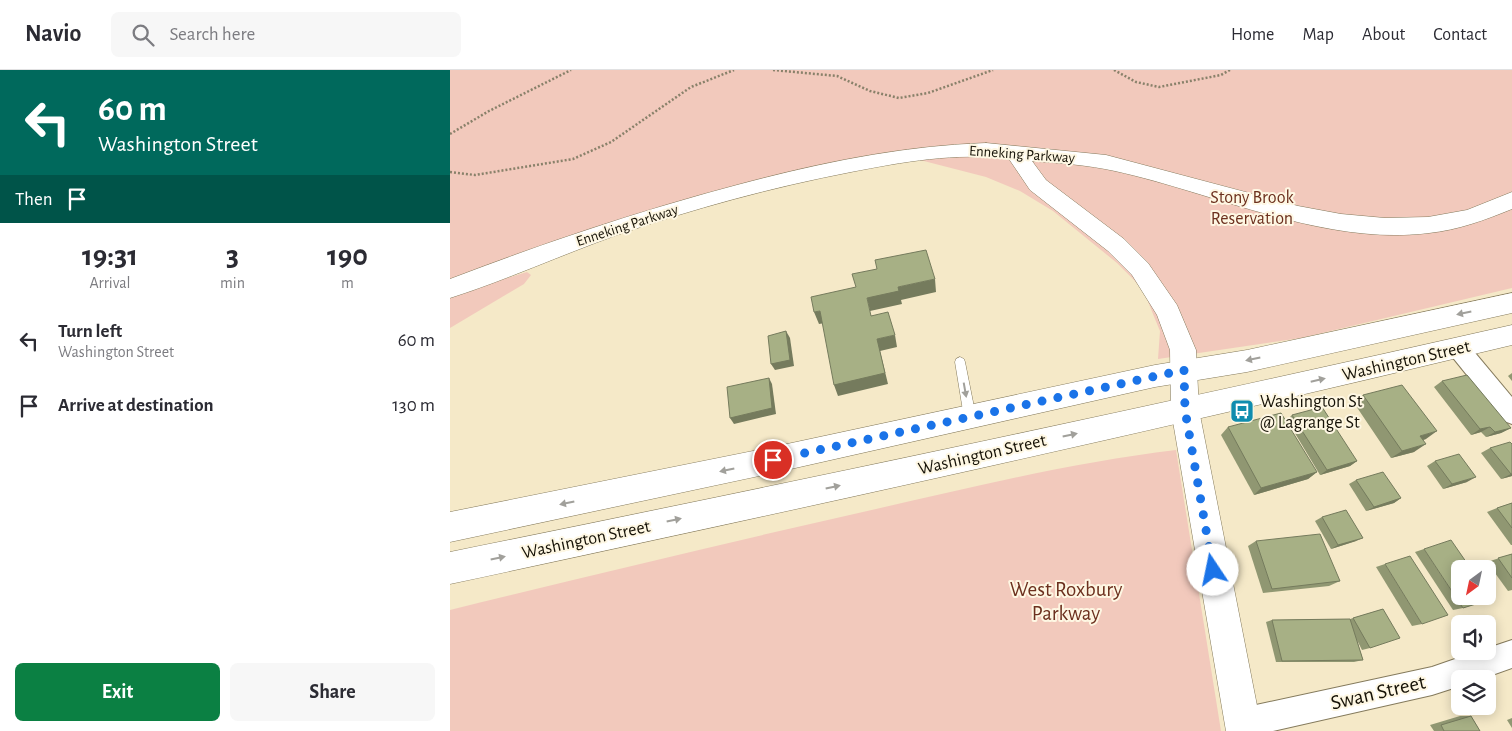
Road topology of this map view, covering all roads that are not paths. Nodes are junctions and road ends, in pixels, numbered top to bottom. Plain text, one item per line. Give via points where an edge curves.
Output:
1 (1016, 153) junction
2 (1512, 200) edge
3 (450, 289) edge
4 (1512, 302) edge
5 (1512, 335) edge
6 (1458, 348) junction
7 (960, 362) dead end
8 (1184, 370) junction
9 (1185, 410) junction
10 (1512, 414) edge
11 (970, 417) junction
12 (450, 527) edge
13 (450, 568) edge
14 (1512, 654) edge
15 (1243, 727) edge

1 - 2 main road, Enneking Parkway via 1087,159 1246,201 1362,225 1410,228 1456,221 1493,211
1 - 3 main road, Enneking Parkway via 956,150 884,158 786,179 612,228
1 - 8 main road via 1038,185 1116,245 1140,269 1168,312 1183,350
4 -> 8 main road, Washington Street via 1247,361
5 - 6 main road, Washington Street
9 -> 6 main road, Washington Street
6 - 10 street
7 -> 11 lane
8 - 9 main road
8 - 11 main road, Washington Street
13 -> 9 main road, Washington Street
9 - 15 main road
11 -> 12 main road, Washington Street
14 - 15 street, Swan Street via 1432,681

